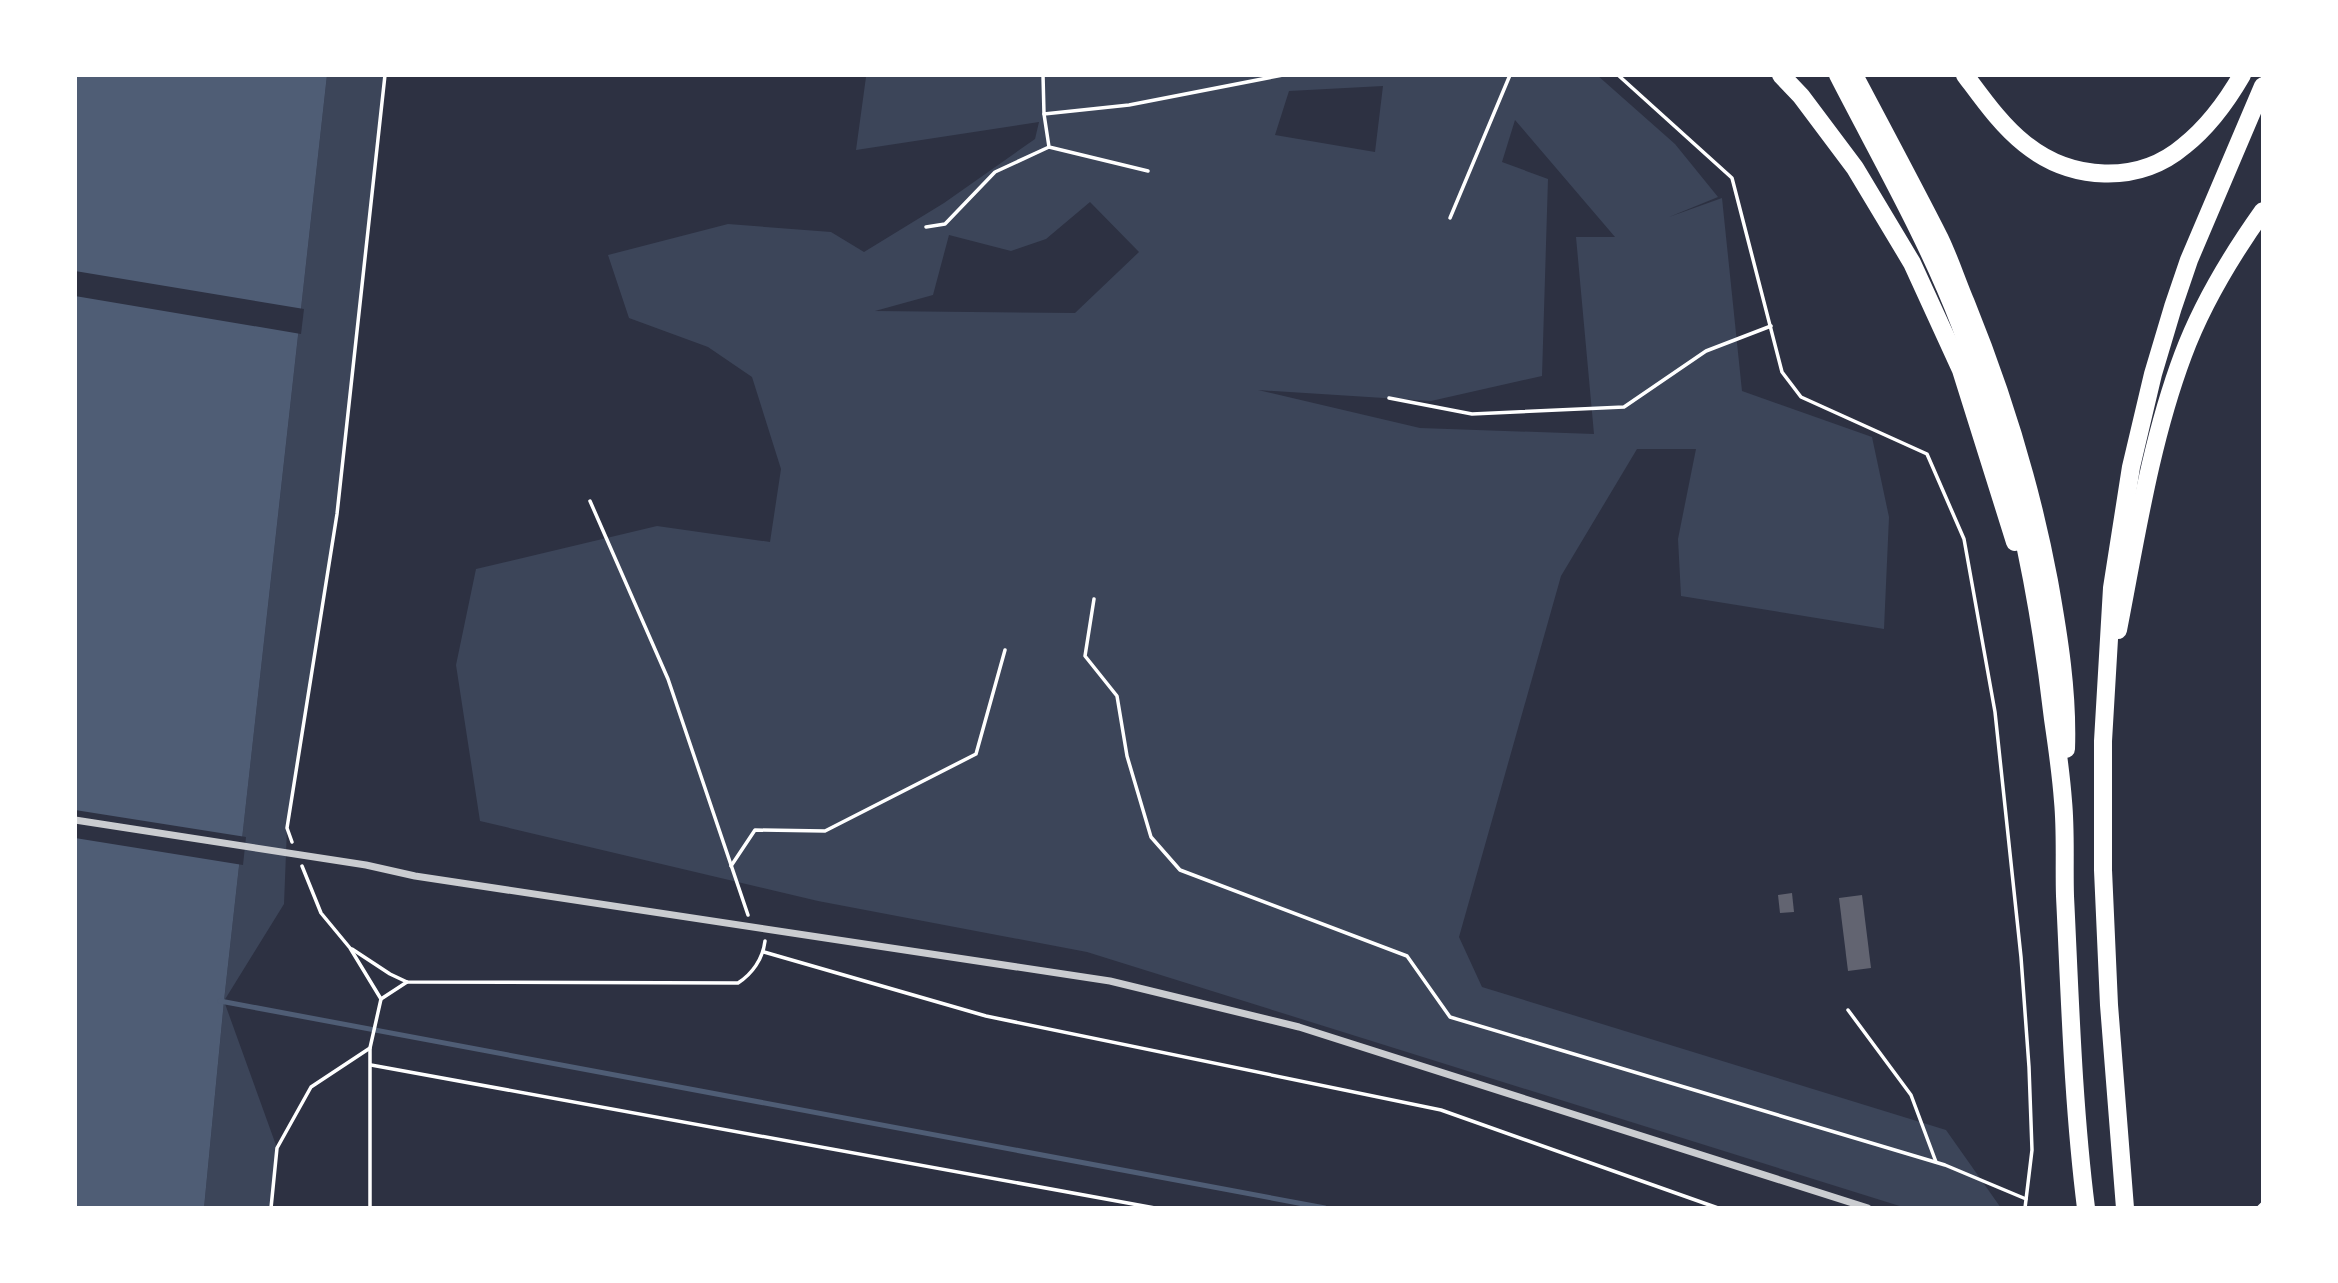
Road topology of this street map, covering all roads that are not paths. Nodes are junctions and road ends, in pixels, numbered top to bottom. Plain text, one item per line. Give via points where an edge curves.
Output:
1 (1781, 75) edge
2 (1838, 75) edge
3 (1854, 75) edge
4 (1965, 75) edge
5 (2242, 75) edge
6 (2262, 87) edge
7 (2263, 211) edge
8 (2041, 622) junction
9 (2105, 699) junction
10 (2063, 802) junction
11 (75, 820) edge
12 (2085, 1200) edge
13 (2124, 1204) edge
14 (1868, 1208) edge

1 - 8 highway via 1854,168 1912,263 1944,328
2 - 8 highway via 1959,322 2006,460
3 - 10 highway via 1941,242 2013,429 2043,549 2063,669 2067,722
4 - 5 highway via 2011,133 2027,146 2045,159 2097,174 2145,167 2183,148 2202,131
6 - 9 highway via 2189,260 2153,374 2131,467 2112,588
7 - 9 highway via 2235,249 2207,301 2166,406
8 - 10 highway
9 - 13 highway via 2105,936
10 - 12 highway
11 - 14 street via 1110,981 1299,1027

